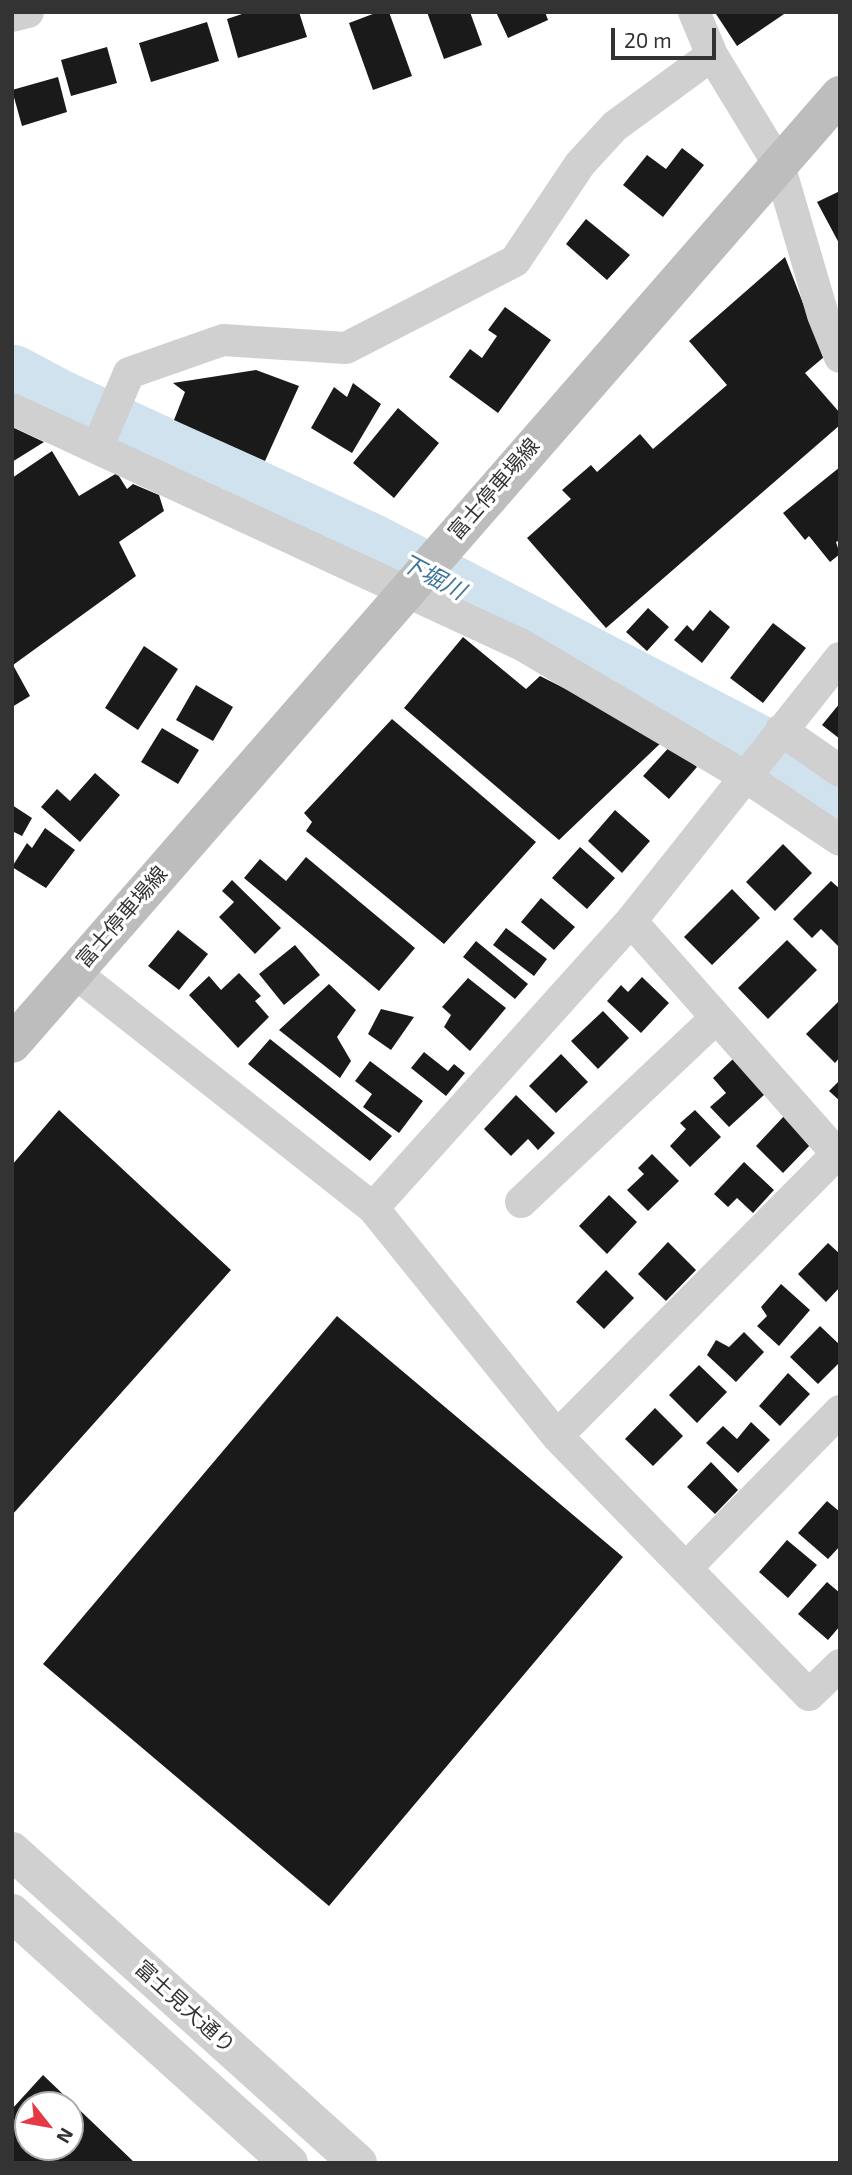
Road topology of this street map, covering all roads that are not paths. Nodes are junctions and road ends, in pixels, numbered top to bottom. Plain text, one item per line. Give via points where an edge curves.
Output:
1 (28, 12) edge
2 (694, 12) edge
3 (12, 16) edge
4 (712, 55) junction
5 (840, 95) edge
6 (779, 165) junction
7 (840, 357) edge
8 (12, 409) edge
9 (98, 447) junction
10 (406, 591) junction
11 (840, 658) edge
12 (781, 730) junction
13 (840, 771) edge
14 (746, 777) junction
15 (840, 840) edge
16 (631, 921) junction
17 (74, 972) junction
18 (716, 1018) junction
19 (12, 1044) edge
20 (838, 1156) edge
21 (521, 1202) dead end
22 (373, 1208) junction
23 (840, 1410) edge
24 (557, 1436) junction
25 (685, 1568) junction
26 (840, 1665) edge
27 (12, 1851) edge
28 (12, 1913) edge
29 (289, 2163) edge
30 (358, 2163) edge

1 - 3 street
2 - 4 street
4 - 6 street
4 - 9 street via 615,126 580,164 515,261 346,348 223,340 129,373
5 - 6 main road, 富士停車場線
6 - 7 street
6 - 10 main road, 富士停車場線
8 - 9 street
9 - 10 street
10 - 14 street via 522,645
10 - 17 main road, 富士停車場線
11 - 12 street
12 - 13 street
12 - 14 street
14 - 15 street
14 - 16 street
16 - 18 street
16 - 22 street
17 - 19 main road, 富士停車場線
17 - 22 street
18 - 20 street
18 - 21 street
20 - 24 street
22 - 24 street
23 - 25 street
24 - 25 street
25 - 26 street via 809,1695
27 - 30 street, 富士見大通り
28 - 29 street

